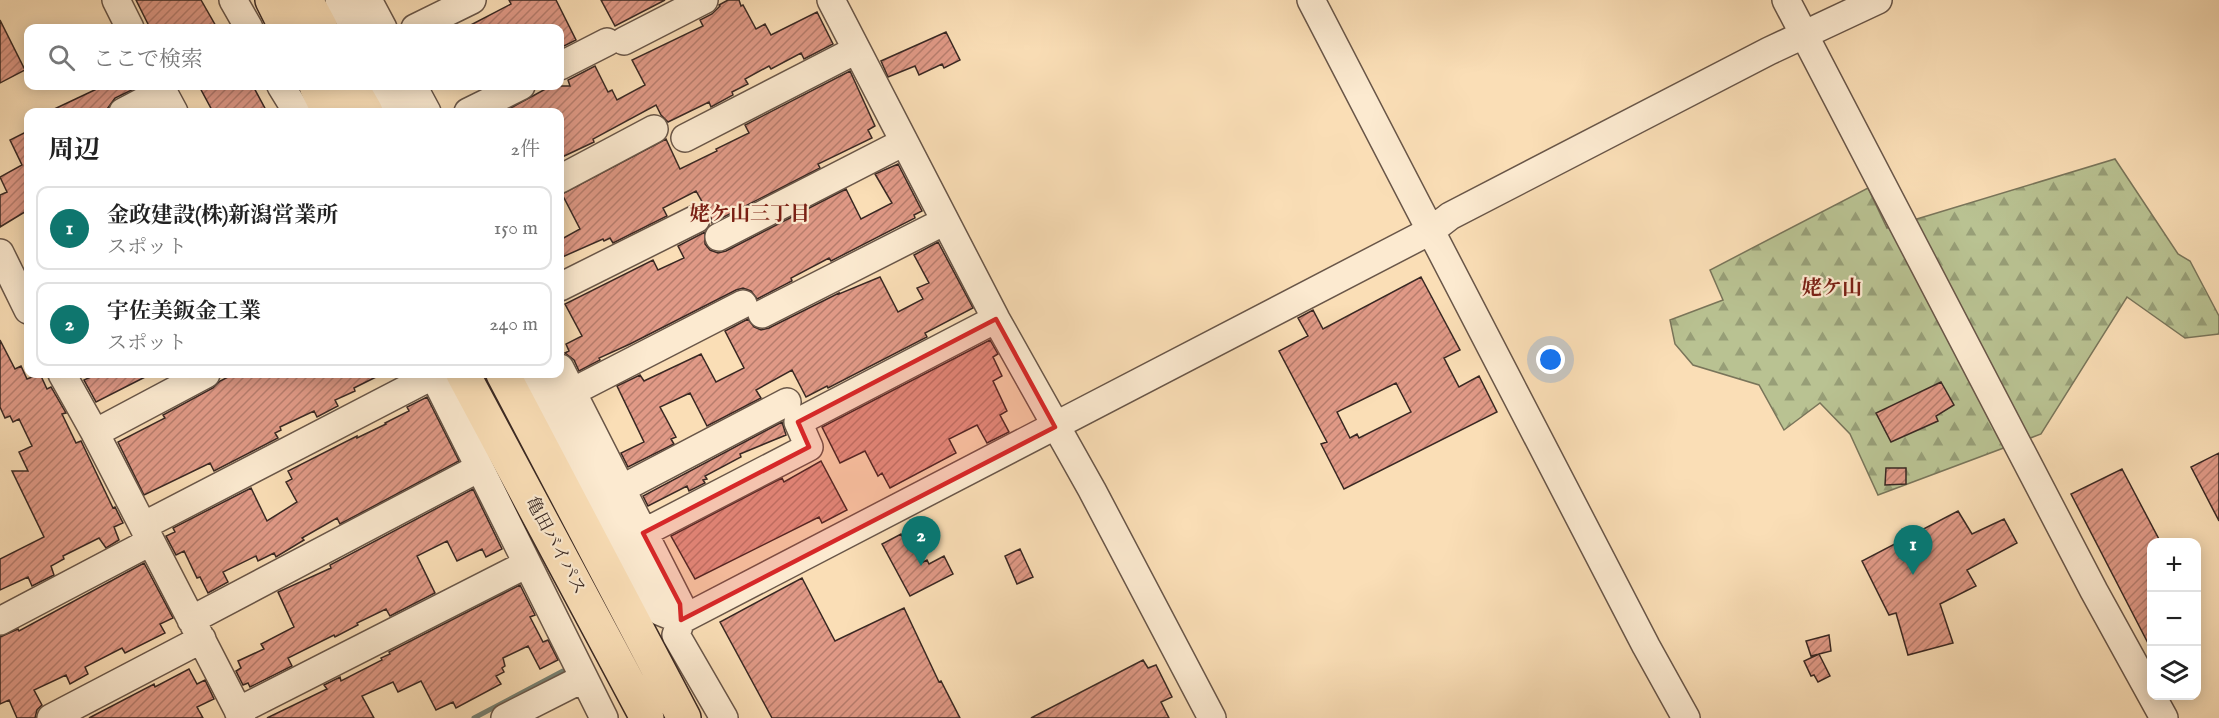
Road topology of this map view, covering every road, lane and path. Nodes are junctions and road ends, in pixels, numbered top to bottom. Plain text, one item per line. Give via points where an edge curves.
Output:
1 (116, 0) edge
2 (233, 0) edge
3 (272, 0) edge
4 (306, 0) edge
5 (339, 0) edge
6 (369, 0) edge
7 (472, 0) edge
8 (704, 0) edge
9 (831, 0) edge
10 (1311, 0) edge
11 (1786, 0) edge
12 (1878, 0) edge
13 (128, 24) edge
14 (247, 24) edge
15 (284, 24) edge
16 (319, 24) edge
17 (352, 24) edge
18 (381, 24) edge
19 (423, 24) edge
20 (1804, 35) junction
21 (856, 50) junction
22 (564, 64) edge
23 (283, 90) edge
24 (317, 90) edge
25 (353, 90) edge
26 (386, 90) edge
27 (415, 90) edge
28 (513, 90) edge
29 (166, 96) edge
30 (134, 108) edge
31 (295, 108) edge
32 (327, 108) edge
33 (364, 108) edge
34 (396, 108) edge
35 (425, 108) edge
36 (476, 108) edge
37 (654, 129) dead end
38 (685, 138) dead end
39 (904, 142) junction
40 (564, 176) edge
41 (696, 219) dead end
42 (945, 221) junction
43 (1432, 230) junction
44 (718, 237) dead end
45 (0, 253) edge
46 (564, 285) edge
47 (24, 302) edge
48 (996, 319) junction
49 (564, 376) edge
50 (64, 378) edge
51 (198, 378) edge
52 (436, 378) edge
53 (445, 378) edge
54 (446, 378) edge
55 (505, 378) edge
56 (537, 378) edge
57 (572, 393) junction
58 (787, 402) dead end
59 (1055, 427) junction
60 (95, 433) junction
61 (479, 468) junction
62 (621, 489) junction
63 (548, 532) junction
64 (643, 533) junction
65 (147, 534) junction
66 (527, 564) junction
67 (681, 620) junction
68 (0, 621) edge
69 (197, 629) junction
70 (584, 678) junction
71 (240, 715) edge
72 (51, 718) edge
73 (505, 718) edge
74 (603, 718) edge
75 (623, 718) edge
76 (647, 718) edge
77 (684, 718) edge
78 (724, 718) edge
79 (1212, 718) edge
80 (1686, 718) edge
81 (2164, 718) edge

1 - 13 street
2 - 14 street
3 - 15 highway
4 - 16 highway
5 - 17 street
6 - 18 street
7 - 19 street
8 - 22 street
9 - 21 street
10 - 43 street
11 - 20 street
12 - 20 street
20 - 43 street via 1450,216
20 - 81 street
21 - 38 street
21 - 39 street
23 - 31 street
24 - 32 highway
25 - 33 highway
26 - 34 street
27 - 35 street
28 - 36 street
29 - 30 street
37 - 40 street
39 - 42 street
39 - 44 street
41 - 46 street
42 - 48 street
42 - 57 street
43 - 59 street
43 - 80 street
45 - 47 street
48 - 59 street
48 - 64 street via 798,422 810,447
49 - 57 street
50 - 60 street
51 - 60 street
52 - 65 street
53 - 61 street
54 - 63 highway, 亀田バイパス
55 - 77 highway, 亀田バイパス
56 - 67 street via 659,611
57 - 62 street
58 - 62 street
59 - 67 street
59 - 79 street
60 - 65 street
61 - 66 street
61 - 69 street
62 - 64 street
63 - 75 highway via 587,639
63 - 76 highway, 亀田バイパス
64 - 67 street via 680,604
65 - 68 street
65 - 69 street
66 - 70 street
66 - 71 street
67 - 78 street via 676,635
69 - 71 street
69 - 72 street
70 - 73 street
70 - 74 street

